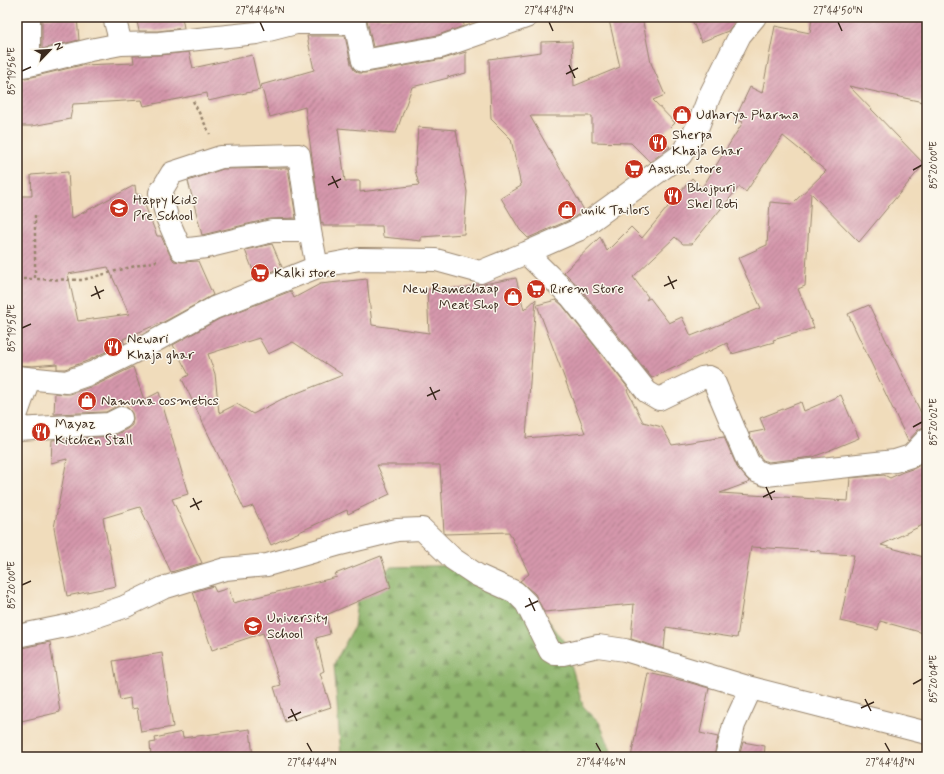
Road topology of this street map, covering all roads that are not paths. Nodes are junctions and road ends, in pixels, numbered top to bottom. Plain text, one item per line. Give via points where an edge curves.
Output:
1 (29, 17) edge
2 (114, 17) edge
3 (526, 17) edge
4 (755, 17) edge
5 (295, 20) edge
6 (121, 44) junction
7 (23, 66) edge
8 (310, 232) junction
9 (526, 253) junction
10 (317, 267) junction
11 (23, 378) edge
12 (17, 413) edge
13 (121, 418) dead end
14 (17, 428) edge
15 (927, 439) edge
16 (17, 636) edge
17 (751, 688) junction
18 (927, 733) edge
19 (726, 757) edge

1 - 7 street
2 - 6 street
3 - 5 street via 441,47 363,61 354,23
4 - 9 street via 740,36 709,97 698,126 681,155 578,230
5 - 6 street via 257,33 159,43
6 - 7 street
8 - 8 street via 299,155 221,157 172,173 160,193 180,250 206,247 272,231
8 - 10 street
9 - 10 street via 480,272 436,260 359,259
9 - 15 street via 571,297 647,392 654,397 659,400 702,378 713,379 748,462 756,471 766,475 894,461 911,456
10 - 11 street via 214,308 92,373 66,382
11 - 12 street
13 - 14 street via 109,424
16 - 17 street via 71,625 124,607 163,588 225,569 267,565 397,530 422,529 453,559 477,575 515,592 526,603 550,651 554,654 598,646 625,650
17 - 18 street
17 - 19 street via 734,725

